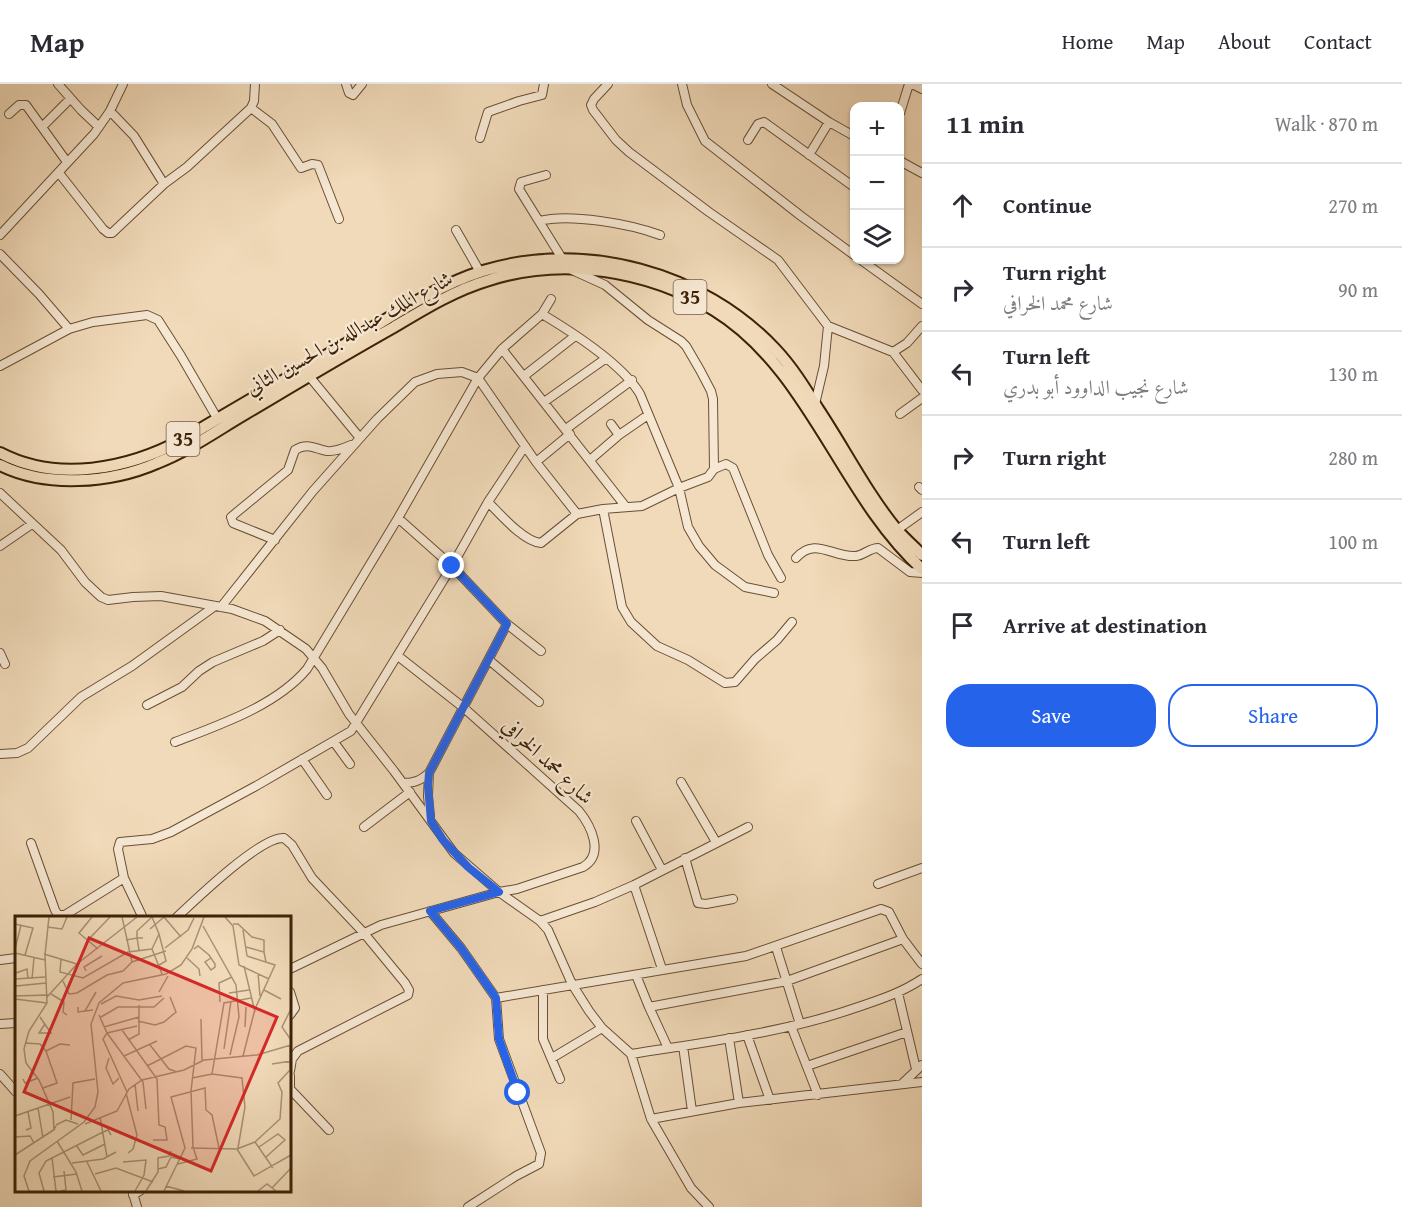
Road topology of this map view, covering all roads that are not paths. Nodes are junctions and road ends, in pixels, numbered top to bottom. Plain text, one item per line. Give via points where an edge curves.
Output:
1 (58, 84) edge
2 (123, 84) edge
3 (255, 84) edge
4 (345, 84) edge
5 (362, 84) edge
6 (544, 84) edge
7 (608, 84) edge
8 (682, 84) edge
9 (772, 84) edge
10 (911, 84) edge
11 (922, 89) edge
12 (70, 99) junction
13 (904, 102) edge
14 (251, 108) junction
15 (110, 111) junction
16 (9, 114) dead end
17 (829, 122) junction
18 (42, 127) junction
19 (99, 127) junction
20 (850, 133) edge
21 (480, 138) dead end
22 (748, 140) dead end
23 (809, 155) junction
24 (67, 162) junction
25 (904, 163) edge
26 (58, 173) junction
27 (922, 173) edge
28 (546, 175) dead end
29 (164, 184) junction
30 (850, 184) edge
31 (339, 219) dead end
32 (539, 221) junction
33 (456, 230) dead end
34 (0, 235) edge
35 (660, 235) dead end
36 (850, 251) edge
37 (0, 254) edge
38 (566, 264) junction
39 (867, 264) edge
40 (480, 272) junction
41 (551, 299) dead end
42 (922, 304) edge
43 (542, 314) junction
44 (828, 326) junction
45 (922, 327) edge
46 (69, 329) junction
47 (575, 336) junction
48 (350, 347) junction
49 (502, 349) junction
50 (893, 352) junction
51 (331, 358) junction
52 (606, 359) junction
53 (0, 366) edge
54 (309, 376) junction
55 (524, 376) junction
56 (478, 378) junction
57 (632, 380) junction
58 (922, 390) edge
59 (922, 398) edge
60 (544, 402) junction
61 (815, 404) junction
62 (900, 414) dead end
63 (648, 415) junction
64 (217, 418) junction
65 (611, 424) dead end
66 (568, 432) junction
67 (619, 435) junction
68 (358, 441) junction
69 (525, 446) junction
70 (0, 453) edge
71 (590, 460) junction
72 (536, 462) junction
73 (0, 465) edge
74 (714, 469) junction
75 (679, 488) junction
76 (0, 493) edge
77 (488, 502) junction
78 (626, 507) junction
79 (603, 509) junction
80 (922, 512) edge
81 (577, 514) junction
82 (398, 518) junction
83 (32, 524) junction
84 (897, 530) junction
85 (274, 540) junction
86 (0, 546) edge
87 (922, 555) edge
88 (796, 558) dead end
89 (452, 566) junction
90 (922, 569) edge
91 (922, 573) edge
92 (781, 578) dead end
93 (774, 593) dead end
94 (218, 607) junction
95 (792, 622) dead end
96 (507, 624) junction
97 (280, 630) junction
98 (542, 651) dead end
99 (0, 653) edge
100 (398, 656) junction
101 (314, 657) junction
102 (489, 660) junction
103 (5, 664) dead end
104 (540, 702) dead end
105 (147, 705) dead end
106 (464, 708) junction
107 (356, 724) junction
108 (175, 742) dead end
109 (334, 742) junction
110 (0, 754) edge
111 (302, 759) junction
112 (350, 764) dead end
113 (429, 773) junction
114 (681, 782) dead end
115 (404, 783) junction
116 (410, 792) junction
117 (327, 795) dead end
118 (636, 820) dead end
119 (431, 821) junction
120 (364, 827) dead end
121 (748, 827) dead end
122 (716, 842) junction
123 (31, 843) dead end
124 (685, 858) junction
125 (922, 868) edge
126 (662, 870) junction
127 (124, 878) junction
128 (878, 884) dead end
129 (634, 885) junction
130 (499, 892) junction
131 (734, 899) dead end
132 (430, 911) junction
133 (142, 916) edge
134 (178, 916) edge
135 (540, 921) junction
136 (363, 932) junction
137 (903, 939) junction
138 (776, 947) junction
139 (15, 958) edge
140 (0, 960) edge
141 (922, 964) edge
142 (291, 968) edge
143 (662, 969) junction
144 (636, 975) junction
145 (922, 979) edge
146 (787, 981) junction
147 (572, 984) junction
148 (543, 990) junction
149 (898, 993) junction
150 (291, 995) edge
151 (496, 998) junction
152 (649, 1007) junction
153 (291, 1014) edge
154 (15, 1023) edge
155 (0, 1024) edge
156 (800, 1024) junction
157 (791, 1026) junction
158 (602, 1028) junction
159 (907, 1032) junction
160 (747, 1035) junction
161 (729, 1038) junction
162 (683, 1046) junction
163 (668, 1048) junction
164 (631, 1054) junction
165 (552, 1058) junction
166 (291, 1062) edge
167 (807, 1066) junction
168 (919, 1067) edge
169 (0, 1074) edge
170 (560, 1079) dead end
171 (922, 1082) edge
172 (903, 1083) junction
173 (291, 1088) edge
174 (15, 1091) edge
175 (818, 1095) junction
176 (770, 1100) junction
177 (739, 1103) junction
178 (692, 1111) junction
179 (651, 1119) junction
180 (328, 1130) dead end
181 (132, 1193) edge
182 (137, 1207) edge
183 (468, 1207) edge
184 (709, 1207) edge

1 - 12 street
2 - 15 street
3 - 14 street
4 - 5 street via 353,95
6 - 21 street via 542,95 488,112
7 - 44 street via 594,99 592,108 616,140 771,254
8 - 36 street via 687,105 705,141
9 - 17 street
10 - 11 street
10 - 13 street
12 - 18 street
12 - 19 street
14 - 29 street
14 - 31 street via 272,124 301,168 318,165
15 - 19 street
15 - 29 street via 134,136
16 - 18 street via 24,104
17 - 20 street
17 - 23 street
18 - 24 street
19 - 24 street
22 - 23 street via 764,122
23 - 30 street
24 - 26 street
25 - 27 street
26 - 29 street via 108,233
26 - 34 street
28 - 32 street via 519,185
32 - 35 street via 615,223
32 - 38 street
33 - 40 street
37 - 46 street
38 - 40 highway, شارع الملك عبدالله بن الحسين الثاني / 35 via 518,263
38 - 48 highway, شارع الملك عبدالله بن الحسين الثاني / 35 via 488,280
38 - 61 highway, شارع الملك عبدالله بن الحسين الثاني / 35 via 586,261 650,272 720,304 776,350
38 - 74 street via 605,285 686,346 713,399
38 - 90 highway, شارع الملك عبدالله بن الحسين الثاني / 35 via 652,282 683,293 737,327 782,373 869,509
39 - 42 street
40 - 48 highway, شارع الملك عبدالله بن الحسين الثاني / 35 via 447,286
41 - 43 street
43 - 47 street
43 - 49 street
44 - 50 street
44 - 61 street
45 - 50 street
46 - 53 street
46 - 64 street via 93,322 152,316
47 - 52 street
47 - 55 street
48 - 51 highway, شارع الملك عبدالله بن الحسين الثاني / 35
49 - 55 street
49 - 56 street
50 - 58 street
51 - 54 highway, شارع الملك عبدالله بن الحسين الثاني / 35
51 - 64 highway, شارع الملك عبدالله بن الحسين الثاني / 35
52 - 57 street
52 - 60 street
54 - 68 street
54 - 73 highway, شارع الملك عبدالله بن الحسين الثاني / 35 via 195,444 143,469 99,478 60,479 24,474
55 - 60 street
56 - 68 street via 462,372 437,374 415,382
56 - 69 street
56 - 82 street
57 - 63 street
57 - 66 street
59 - 62 street
60 - 66 street
61 - 84 highway, شارع الملك عبدالله بن الحسين الثاني / 35
63 - 67 street
63 - 75 street
64 - 70 highway, شارع الملك عبدالله بن الحسين الثاني / 35 via 154,454 116,466 50,467
65 - 67 street
66 - 71 street
66 - 72 street
67 - 71 street
68 - 85 street
68 - 85 street via 331,451 315,446 298,447 288,470 231,517 233,523
69 - 72 street
69 - 77 street
71 - 78 street
72 - 81 street
74 - 75 street via 708,477
74 - 92 street via 728,464 733,468
75 - 78 street via 642,506
75 - 93 street via 688,526 709,560 745,587
76 - 83 street
77 - 81 street via 537,543
77 - 89 street
78 - 79 street
79 - 81 street
79 - 95 street via 622,607 631,622 657,646 730,683
80 - 84 street
82 - 89 street
82 - 101 street
83 - 86 street
83 - 94 street via 61,550 101,597 108,600 161,596
84 - 87 highway, شارع الملك عبدالله بن الحسين الثاني / 35
85 - 94 street
88 - 91 street via 810,548 857,556 878,548 910,572
89 - 96 street
89 - 100 street
94 - 97 street via 251,615
94 - 110 street via 81,697 27,748
96 - 98 street
96 - 102 street
97 - 101 street
97 - 105 street via 213,662 182,687
99 - 103 street
100 - 106 street, شارع محمد الخرافي
100 - 107 street
101 - 107 street
101 - 108 street via 303,674 274,696 235,718
102 - 104 street
102 - 106 street
106 - 113 street
106 - 130 street, شارع محمد الخرافي via 579,811 595,845 590,863 583,867
107 - 109 street
107 - 115 street
109 - 111 street
109 - 112 street
111 - 117 street
111 - 127 street via 166,834 120,842
113 - 115 street via 421,780
113 - 119 street
114 - 122 street
115 - 116 street
116 - 119 street
116 - 120 street
118 - 126 street
119 - 130 street via 454,853
121 - 122 street
122 - 124 street
123 - 127 street via 55,910 61,916
124 - 126 street
124 - 131 street via 698,903
125 - 128 street
126 - 129 street
127 - 133 street
129 - 135 street
129 - 143 street
130 - 132 street, شارع محمد الخرافي
130 - 135 street
132 - 136 street, شارع محمد الخرافي
132 - 151 street
134 - 136 street via 225,873 279,838 292,845 312,878
135 - 147 street via 554,939
136 - 142 street, شارع محمد الخرافي
136 - 166 street via 398,973 409,994 298,1051
137 - 138 street via 889,912 881,909
137 - 141 street
137 - 146 street
138 - 143 street via 726,961
138 - 146 street
139 - 140 street
143 - 144 street
144 - 147 street
144 - 152 street
145 - 149 street
146 - 152 street
146 - 156 street
147 - 148 street
147 - 158 street
148 - 151 street
148 - 165 street via 542,1031
149 - 156 street
149 - 159 street
150 - 153 street via 295,1008
151 - 183 street via 499,1039 542,1158 539,1164
152 - 163 street
154 - 155 street
156 - 157 street
157 - 160 street
157 - 167 street
158 - 164 street
158 - 165 street
159 - 167 street
159 - 168 street
160 - 161 street
160 - 176 street
161 - 162 street
161 - 177 street
162 - 163 street
162 - 178 street
163 - 164 street
164 - 179 street
165 - 170 street
167 - 175 street
168 - 172 street
169 - 174 street
171 - 172 street
172 - 175 street
173 - 180 street
175 - 176 street
176 - 177 street
177 - 178 street
178 - 179 street
179 - 184 street via 691,1188
181 - 182 street

